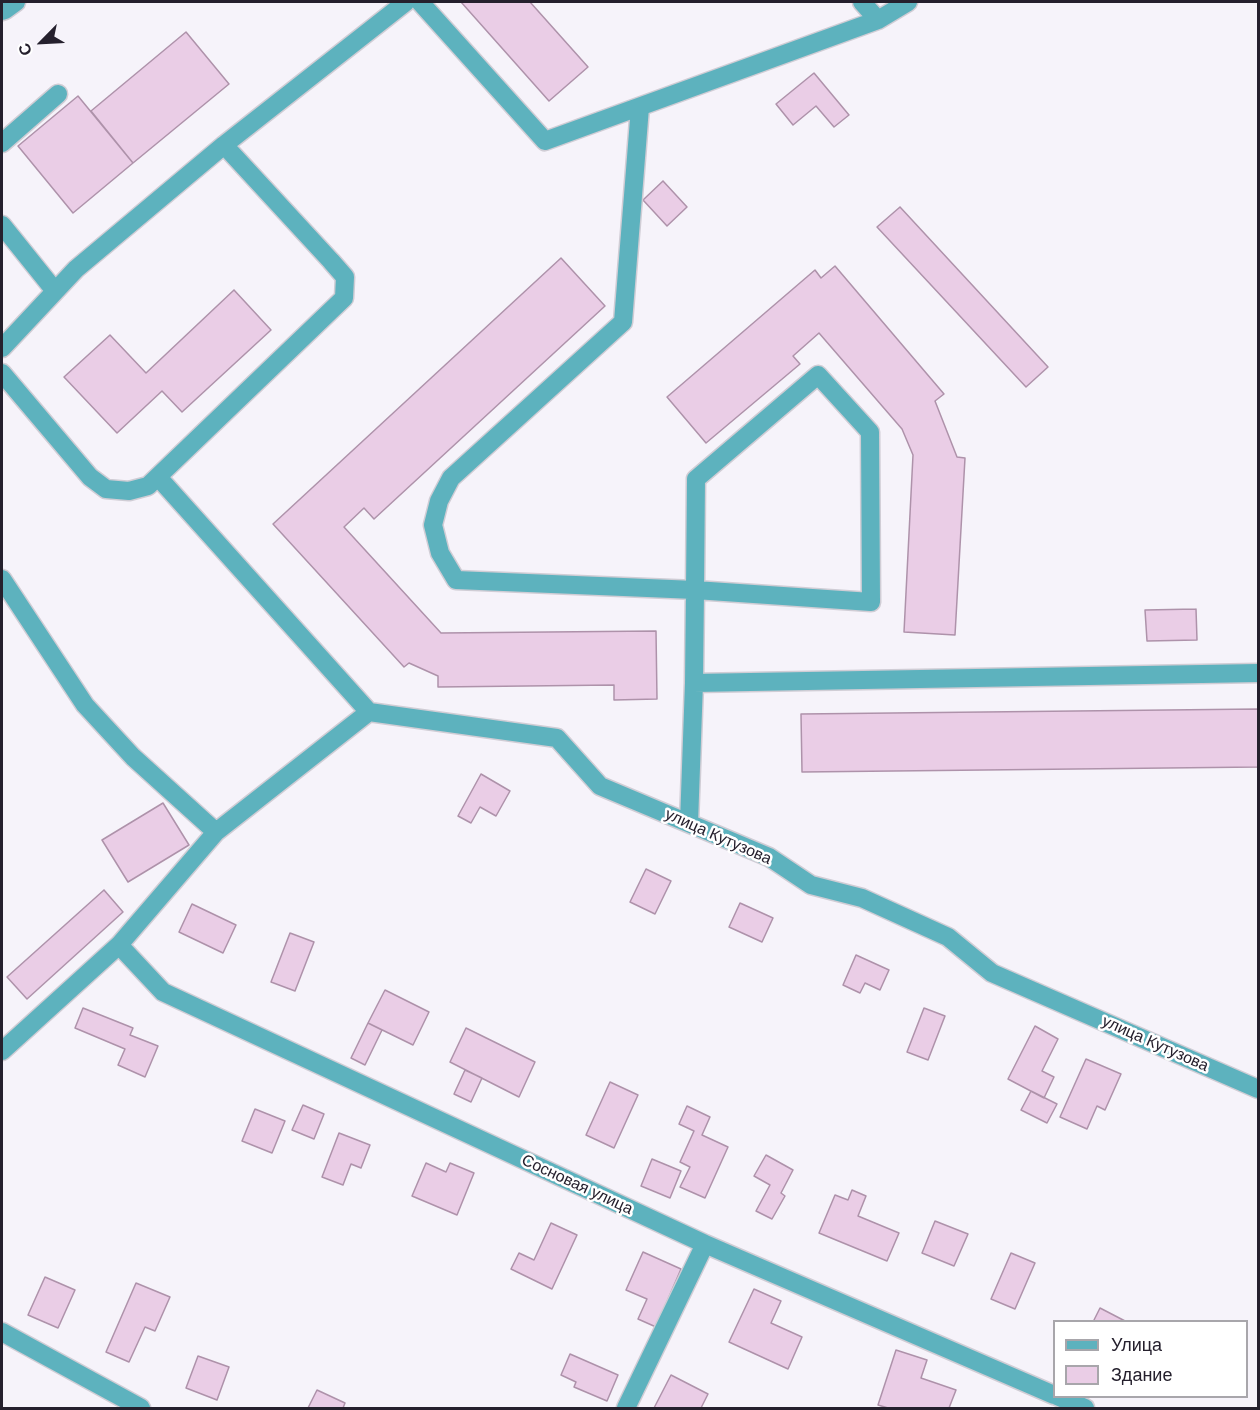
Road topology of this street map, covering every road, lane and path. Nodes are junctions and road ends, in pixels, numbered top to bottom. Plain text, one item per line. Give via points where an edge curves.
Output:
1 (16, 2) edge
2 (406, 2) edge
3 (420, 2) edge
4 (862, 2) edge
5 (908, 2) edge
6 (2, 11) edge
7 (878, 20) junction
8 (58, 94) dead end
9 (640, 107) junction
10 (2, 143) edge
11 (224, 145) junction
12 (2, 225) edge
13 (55, 291) junction
14 (2, 348) edge
15 (2, 373) edge
16 (158, 477) junction
17 (2, 579) edge
18 (695, 590) junction
19 (1258, 672) edge
20 (694, 683) junction
21 (369, 712) junction
22 (689, 823) junction
23 (216, 832) junction
24 (119, 945) junction
25 (2, 1051) edge
26 (1258, 1089) edge
27 (705, 1244) junction
28 (2, 1332) edge
29 (1053, 1395) edge
30 (1061, 1398) edge
31 (141, 1408) edge
32 (626, 1408) edge
33 (1085, 1408) edge

1 - 6 street
2 - 11 street
3 - 9 street via 545,141
4 - 7 street
5 - 7 street
7 - 9 street
8 - 10 street
9 - 18 street via 623,322 451,478 433,525 440,553 456,580
11 - 13 street
11 - 16 street via 345,278 344,298
12 - 13 street
13 - 14 street
15 - 16 street via 90,477 106,489 129,491 148,486
16 - 21 street
17 - 23 street via 85,705 133,757
18 - 18 street via 696,479 818,375 870,432 871,602
18 - 20 street
19 - 20 street
20 - 22 street
21 - 22 street, улица Кутузова via 557,738 600,786
21 - 23 street
22 - 26 street, улица Кутузова via 769,857 812,885 862,898 948,937 992,973
23 - 24 street
24 - 25 street
24 - 27 street, Сосновая улица via 163,992
27 - 29 street, Сосновая улица
27 - 32 street
28 - 31 street
30 - 33 street, Сосновая улица

